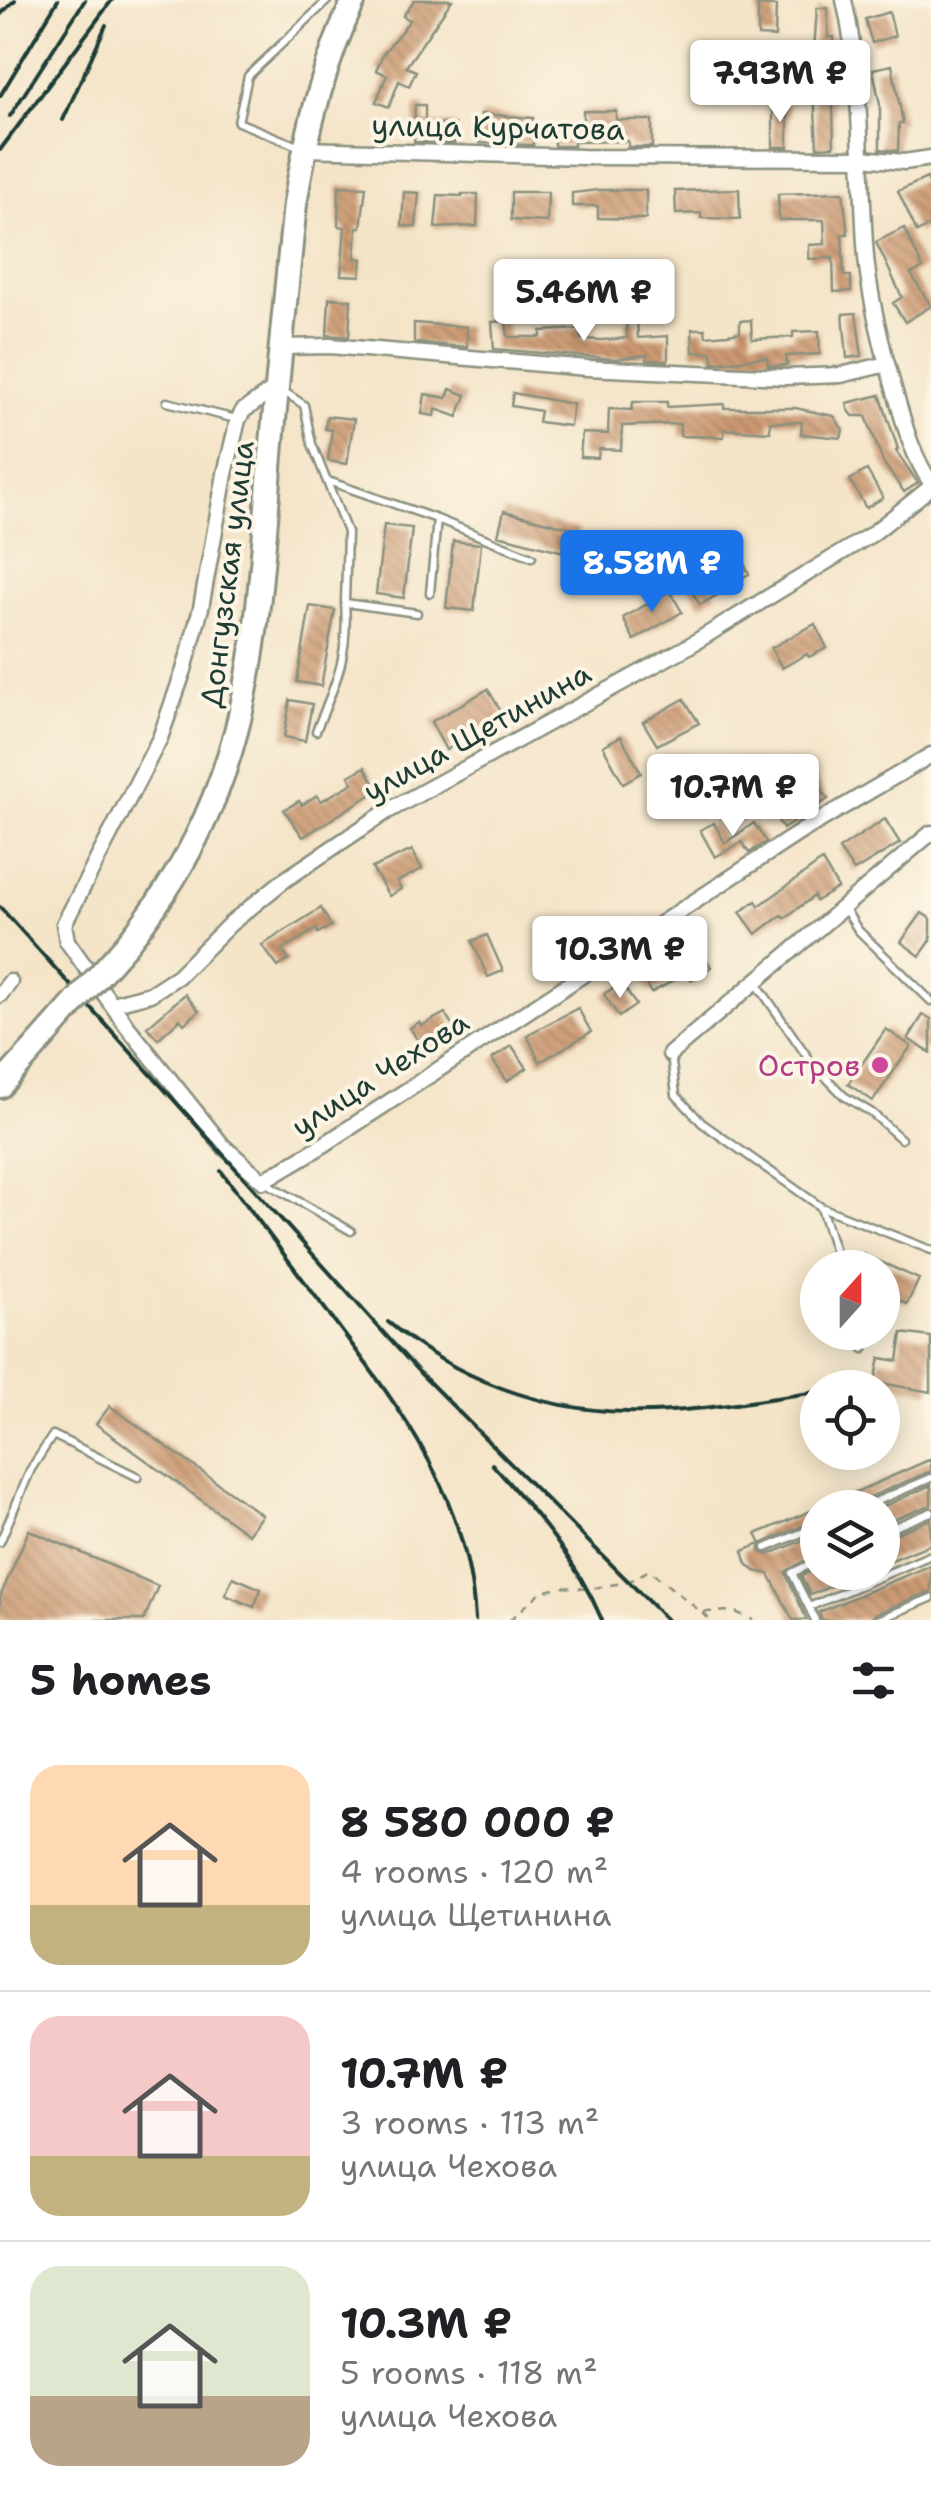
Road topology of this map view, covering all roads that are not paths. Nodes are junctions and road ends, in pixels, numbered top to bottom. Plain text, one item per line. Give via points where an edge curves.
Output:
1 (328, 0) edge
2 (354, 0) edge
3 (844, 0) edge
4 (304, 149) junction
5 (862, 158) junction
6 (931, 158) edge
7 (281, 347) junction
8 (887, 364) junction
9 (277, 388) junction
10 (167, 402) dead end
11 (238, 420) junction
12 (327, 481) junction
13 (931, 485) edge
14 (437, 519) junction
15 (532, 557) dead end
16 (430, 593) dead end
17 (345, 604) junction
18 (417, 613) dead end
19 (316, 731) dead end
20 (931, 755) edge
21 (931, 833) edge
22 (845, 909) junction
23 (756, 983) junction
24 (931, 1001) edge
25 (112, 1004) junction
26 (670, 1054) joint
27 (0, 1086) edge
28 (901, 1139) dead end
29 (263, 1180) junction
30 (821, 1206) junction
31 (352, 1230) dead end
32 (834, 1250) edge
33 (931, 1250) edge
34 (138, 1477) dead end
35 (931, 1478) edge
36 (900, 1491) edge
37 (931, 1512) edge
38 (900, 1525) edge
39 (800, 1534) edge
40 (0, 1542) edge
41 (766, 1548) dead end
42 (931, 1555) edge
43 (800, 1569) edge
44 (800, 1589) edge
45 (800, 1590) edge
46 (931, 1598) edge
47 (809, 1607) junction
48 (815, 1620) edge
49 (878, 1620) edge

1 - 4 lane via 248,76 238,122
2 - 4 highway, Донгузская улица via 320,84
3 - 5 street
4 - 5 street, улица Курчатова
4 - 7 highway, Донгузская улица
5 - 6 street, улица Курчатова
5 - 8 street via 864,246
7 - 8 street via 786,377
7 - 9 highway, Донгузская улица
8 - 13 street via 914,457
9 - 11 street
9 - 12 lane via 304,405
9 - 27 highway, Донгузская улица, bridge via 262,578 241,721 207,820 166,894 126,946
10 - 11 lane
11 - 25 street via 184,670 160,738 64,924 67,941
12 - 14 lane
12 - 17 lane via 348,532
13 - 25 street, улица Щетинина via 872,534 687,646 386,812 282,881 178,976 150,994
14 - 15 lane
14 - 16 lane
17 - 18 lane
17 - 19 lane via 348,638
20 - 29 street, улица Чехова via 802,831
21 - 22 street
22 - 23 street
22 - 24 lane
23 - 26 street
23 - 28 lane via 811,1062
25 - 29 street via 222,1146
26 - 30 lane via 676,1095 702,1124
29 - 31 lane
30 - 32 lane
30 - 33 lane
34 - 40 lane via 53,1435
35 - 36 lane
37 - 38 lane
39 - 41 lane
42 - 47 lane
43 - 44 lane via 792,1573
45 - 47 lane
46 - 49 lane
47 - 48 lane

